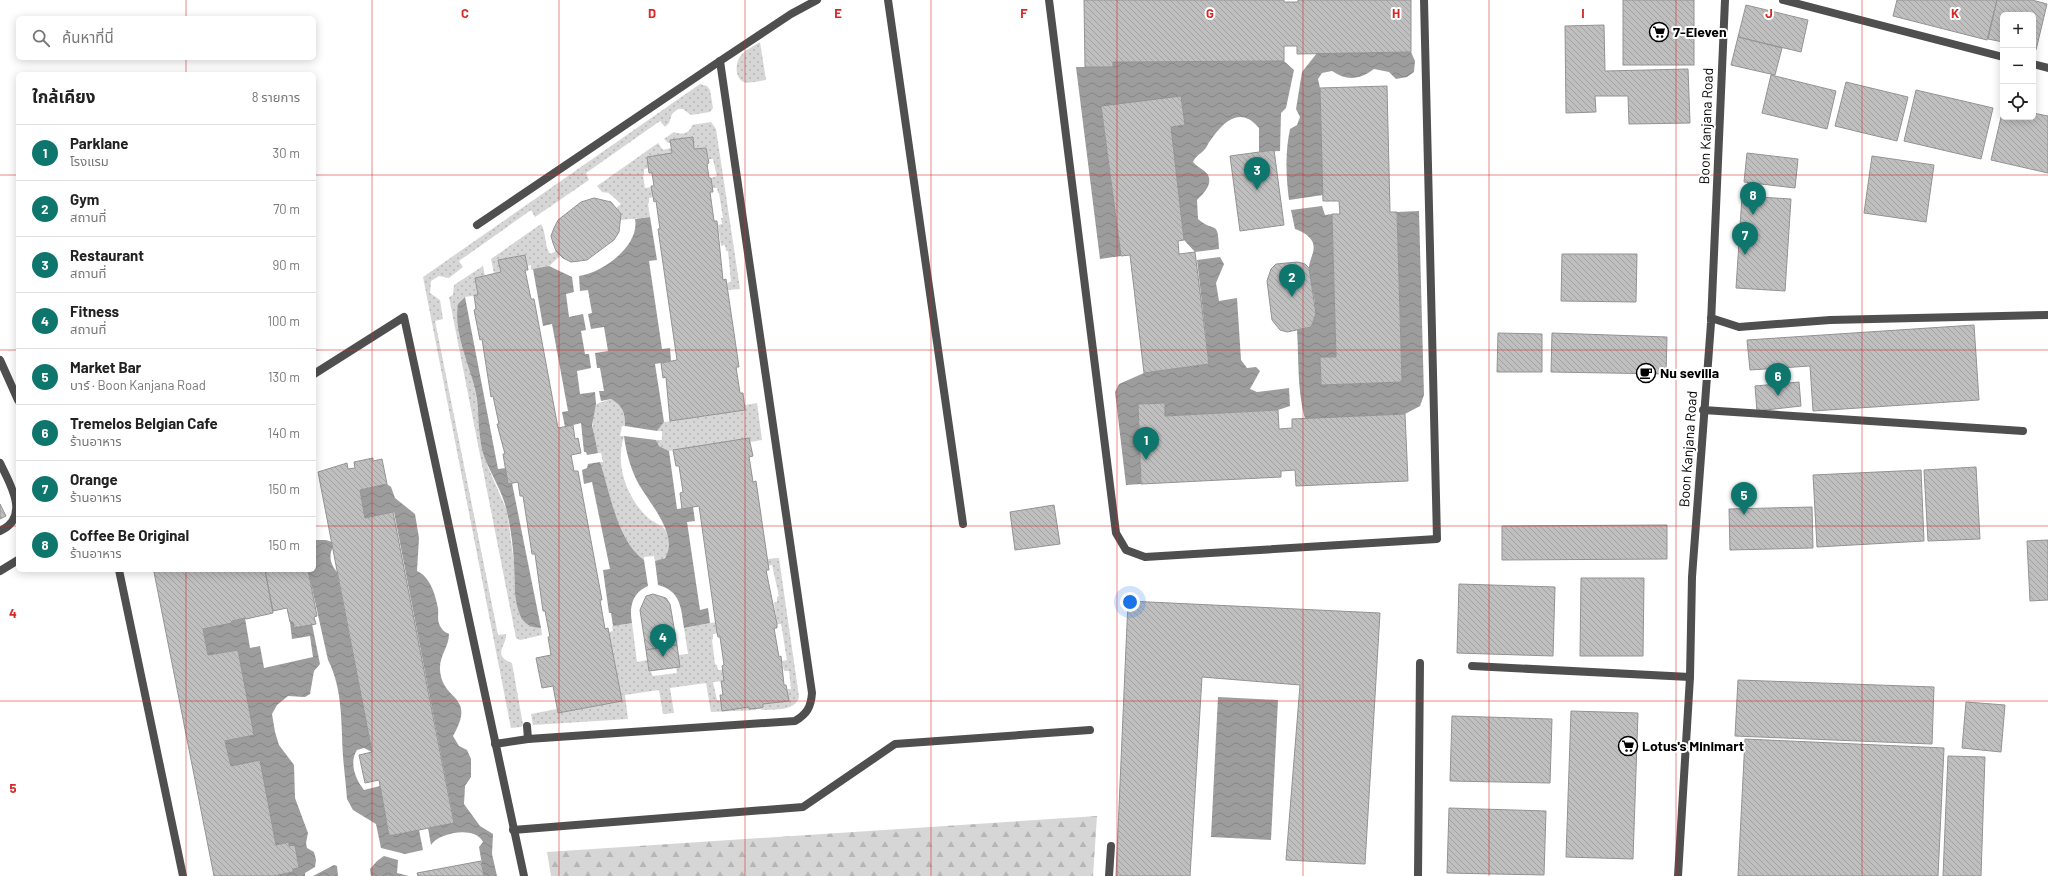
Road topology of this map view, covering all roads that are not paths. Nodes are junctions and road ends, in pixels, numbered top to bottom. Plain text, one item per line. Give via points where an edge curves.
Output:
1 (817, 0) edge
2 (888, 0) edge
3 (1049, 0) edge
4 (1424, 0) edge
5 (1725, 0) edge
6 (1783, 0) edge
7 (2000, 55) edge
8 (720, 61) junction
9 (2036, 65) edge
10 (2048, 68) edge
11 (477, 225) dead end
12 (2048, 315) edge
13 (1711, 318) junction
14 (0, 360) edge
15 (316, 373) edge
16 (16, 396) edge
17 (1703, 410) junction
18 (2023, 431) dead end
19 (0, 463) edge
20 (16, 498) edge
21 (16, 516) edge
22 (963, 524) dead end
23 (0, 531) edge
24 (16, 561) edge
25 (0, 571) edge
26 (119, 572) edge
27 (1420, 663) dead end
28 (1472, 666) dead end
29 (1690, 677) junction
30 (527, 726) dead end
31 (1090, 730) dead end
32 (528, 739) junction
33 (495, 744) junction
34 (513, 830) junction
35 (1111, 846) dead end
36 (183, 876) edge
37 (524, 876) edge
38 (1109, 876) edge
39 (1418, 876) edge
40 (1678, 876) edge

1 - 8 street via 790,14
2 - 22 street
3 - 4 street via 1116,533 1126,550 1145,556 1437,539
5 - 13 street, Boon Kanjana Road
6 - 7 street
8 - 11 street
8 - 32 street via 812,704 806,715 795,722
9 - 10 street
12 - 13 street via 1830,320 1739,327
13 - 17 street, Boon Kanjana Road
14 - 16 street
15 - 33 street via 404,316
17 - 18 street
17 - 29 street, Boon Kanjana Road via 1692,577
19 - 20 street
21 - 23 street
24 - 25 street
26 - 36 street
27 - 39 street
28 - 29 street
29 - 40 street, Boon Kanjana Road
30 - 32 street
31 - 34 street via 895,744 803,807
32 - 33 street
33 - 34 street
34 - 37 street
35 - 38 street

